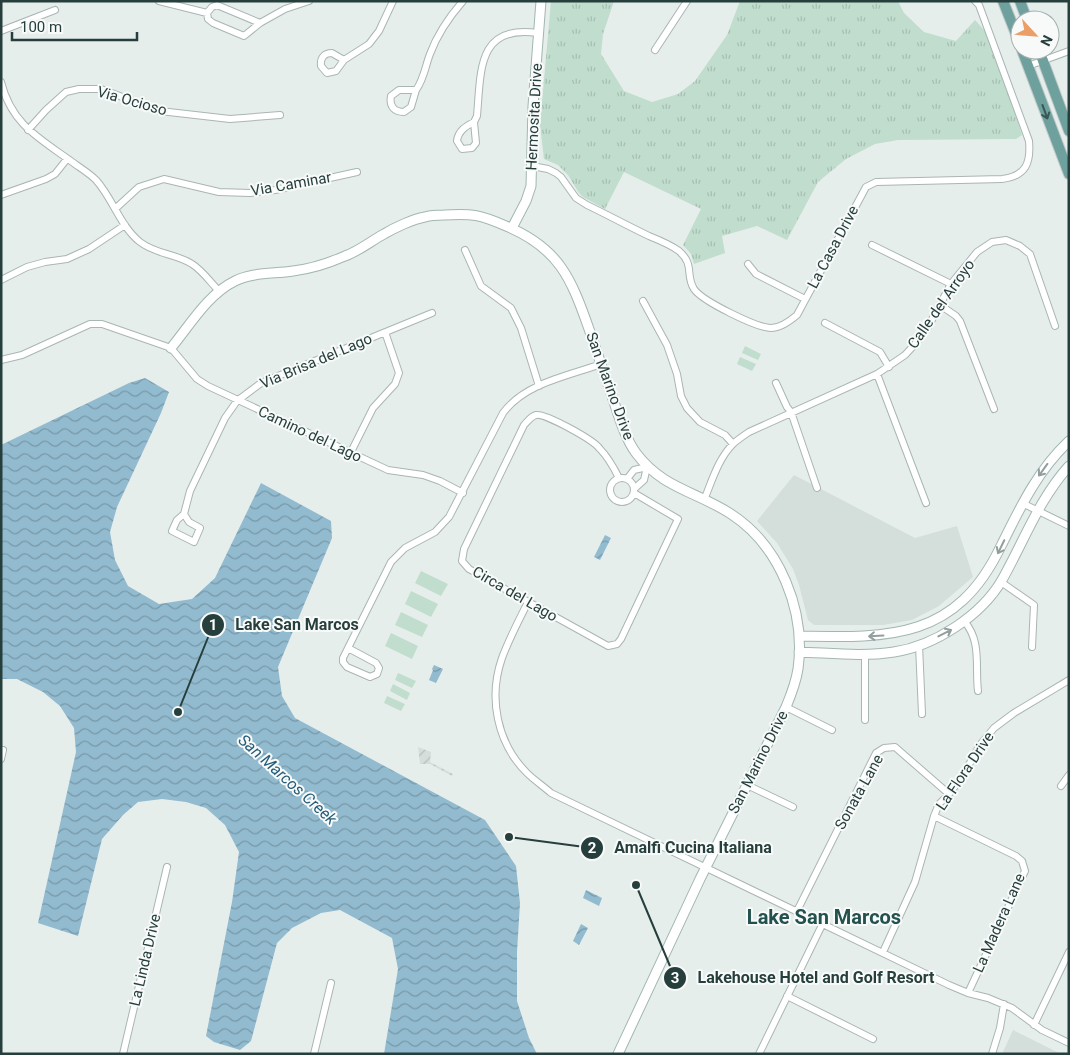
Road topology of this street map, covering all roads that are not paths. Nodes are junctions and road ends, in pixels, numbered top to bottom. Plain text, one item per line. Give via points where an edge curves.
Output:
1 (159, 1) edge
2 (309, 1) edge
3 (394, 1) edge
4 (463, 1) edge
5 (541, 1) edge
6 (687, 1) edge
7 (975, 1) edge
8 (1003, 1) edge
9 (55, 10) dead end
10 (207, 13) junction
11 (1010, 19) edge
12 (260, 23) junction
13 (1, 31) edge
14 (538, 33) junction
15 (655, 50) dead end
16 (1069, 51) edge
17 (344, 60) dead end
18 (1026, 60) edge
19 (1043, 61) junction
20 (1028, 66) junction
21 (1, 82) edge
22 (416, 90) dead end
23 (3, 98) edge
24 (280, 115) dead end
25 (474, 122) dead end
26 (28, 130) junction
27 (1069, 131) edge
28 (67, 158) junction
29 (532, 166) junction
30 (357, 172) dead end
31 (1069, 174) edge
32 (1, 195) edge
33 (116, 209) junction
34 (125, 225) junction
35 (512, 228) junction
36 (872, 245) dead end
37 (465, 250) dead end
38 (748, 264) dead end
39 (1, 280) edge
40 (951, 284) junction
41 (219, 291) junction
42 (806, 299) junction
43 (643, 301) dead end
44 (940, 305) junction
45 (432, 313) dead end
46 (825, 322) dead end
47 (1054, 326) dead end
48 (385, 332) junction
49 (171, 348) junction
50 (1, 360) edge
51 (601, 364) junction
52 (889, 367) junction
53 (877, 374) junction
54 (776, 383) dead end
55 (539, 386) junction
56 (238, 401) junction
57 (994, 409) dead end
58 (791, 412) junction
59 (1069, 442) edge
60 (733, 444) junction
61 (350, 454) junction
62 (1069, 466) edge
63 (647, 467) junction
64 (619, 478) junction
65 (627, 479) junction
66 (818, 488) dead end
67 (634, 491) junction
68 (463, 493) junction
69 (704, 500) junction
70 (926, 503) dead end
71 (1022, 503) junction
72 (1037, 510) junction
73 (184, 514) junction
74 (1069, 526) edge
75 (1001, 582) junction
76 (528, 602) junction
77 (964, 621) junction
78 (799, 636) junction
79 (919, 645) junction
80 (1032, 647) dead end
81 (348, 648) junction
82 (799, 652) junction
83 (865, 654) junction
84 (1069, 680) edge
85 (978, 691) dead end
86 (786, 707) junction
87 (922, 714) dead end
88 (865, 720) dead end
89 (832, 730) dead end
90 (4, 750) dead end
91 (1, 759) edge
92 (1069, 775) edge
93 (747, 785) junction
94 (1061, 786) dead end
95 (949, 794) junction
96 (793, 807) dead end
97 (934, 816) junction
98 (167, 867) dead end
99 (705, 868) junction
100 (797, 911) junction
101 (823, 924) junction
102 (883, 952) junction
103 (1069, 952) edge
104 (331, 983) dead end
105 (968, 993) junction
106 (787, 996) junction
107 (1004, 1004) junction
108 (1034, 1025) junction
109 (873, 1040) dead end
110 (1069, 1044) edge
111 (123, 1054) edge
112 (314, 1054) edge
113 (618, 1054) edge
114 (759, 1054) edge
115 (992, 1054) edge

1 - 10 street
2 - 12 street via 285,9
3 - 17 street via 369,44
4 - 22 street via 440,32
5 - 14 street, Hermosita Drive
6 - 15 street
7 - 42 street, La Casa Drive via 1029,141 1028,163 1014,178 876,182 866,188
8 - 11 main road
9 - 13 street
10 - 12 street via 217,5
10 - 12 street via 212,23 241,35 248,34
14 - 25 street via 514,32 501,37 489,48 483,59
14 - 29 street, Hermosita Drive
16 - 19 street
18 - 20 main road
19 - 20 street
19 - 27 main road
20 -> 31 main road
21 - 23 street
23 - 26 street
24 - 26 street, Via Ocioso via 230,119 160,111 101,89 79,89 66,92
26 - 28 street
28 - 32 street via 55,174
28 - 33 street via 95,179
29 - 35 street, Hermosita Drive via 526,201
29 - 42 street, La Casa Drive via 556,173 576,198 587,205 677,250 689,262 692,283 699,296 760,327 781,326 797,314
30 - 33 street, Via Caminar via 250,193 219,192 164,179 139,188
33 - 34 street
34 - 39 street via 74,256 27,267
34 - 41 street via 140,242 193,264
35 - 41 street, San Marino Drive via 467,213 425,216 386,232 346,256 294,271 250,275
35 - 51 street, San Marino Drive via 542,246 569,276
36 - 40 street
37 - 55 street via 481,286 511,308 521,328
38 - 42 street via 756,274
40 - 44 street, Calle del Arroyo
40 - 47 street, Calle del Arroyo via 977,252 992,242 1006,240 1030,254
41 - 49 street, San Marino Drive
43 - 60 street via 667,345 687,408 700,422
44 - 52 street, Calle del Arroyo via 917,342
44 - 57 street via 960,322
45 - 48 street, Via Brisa del Lago
46 - 52 street via 880,352
48 - 56 street, Via Brisa del Lago via 261,383
48 - 61 street via 399,373 396,384 373,408
49 - 50 street via 102,324 90,324 22,356
49 - 56 street, Camino del Lago via 197,379
51 - 55 street
51 - 63 street, San Marino Drive via 621,422 634,450
52 - 53 street, Calle del Arroyo
53 - 58 street, Calle del Arroyo
53 - 70 street
54 - 58 street
55 - 68 street via 524,392 503,412
56 - 61 street, Camino del Lago
56 - 73 street, Via Brisa del Lago via 225,418 190,491
58 - 60 street, Calle del Arroyo via 748,432
58 - 66 street
59 -> 71 street via 1041,471
60 - 69 street, Calle del Arroyo via 719,465
61 - 68 street, Camino del Lago via 388,470 440,481
62 - 72 street
63 - 65 street via 634,470
63 - 67 street via 644,480
63 - 69 street, San Marino Drive via 664,480
64 - 65 street
64 - 67 street via 610,486 614,500 626,502
64 - 76 street, Circa del Lago via 592,440 544,416 536,415 524,425 464,549 462,561 469,569
65 - 67 street, Circa del Lago
67 - 76 street, Circa del Lago via 678,519 617,644 608,646
68 - 81 street via 450,517 435,532 405,548 391,562
69 - 78 street, San Marino Drive via 740,521 771,555 786,582
71 - 72 street
71 -> 78 street via 989,569 972,591 944,615 908,630 885,635
72 - 74 street
72 - 75 street
73 - 73 street, Via Brisa del Lago via 172,532 194,542 200,528 189,522
75 - 77 street
75 - 80 street via 1034,606
76 - 99 street via 502,658 495,682 495,711 510,750 526,772 550,793
79 -> 77 street
77 - 85 street via 971,629 976,645
78 - 82 street, San Marino Drive
79 - 83 street via 895,652
79 - 87 street
81 - 81 street via 376,663 379,668 377,674 370,677 347,667 343,658
82 - 83 street
82 - 86 street, San Marino Drive via 798,670
83 - 88 street
84 - 95 street, La Flora Drive via 1014,712 994,728
86 - 89 street
86 - 93 street, San Marino Drive
90 - 91 street
92 - 94 street
93 - 96 street
93 - 99 street, San Marino Drive
95 - 97 street, La Flora Drive via 939,804
95 - 100 street, Sonata Lane via 895,747 876,753
97 - 102 street, La Flora Drive via 915,882
97 - 105 street, La Madera Lane via 1016,856 1022,860 1025,871
98 - 111 street, La Linda Drive
99 - 100 street
99 - 113 street, San Marino Drive
100 - 101 street
101 - 102 street
101 - 106 street
102 - 105 street
103 - 108 street
104 - 112 street
105 - 107 street
106 - 109 street
106 - 114 street
107 - 108 street
107 - 115 street
108 - 110 street

